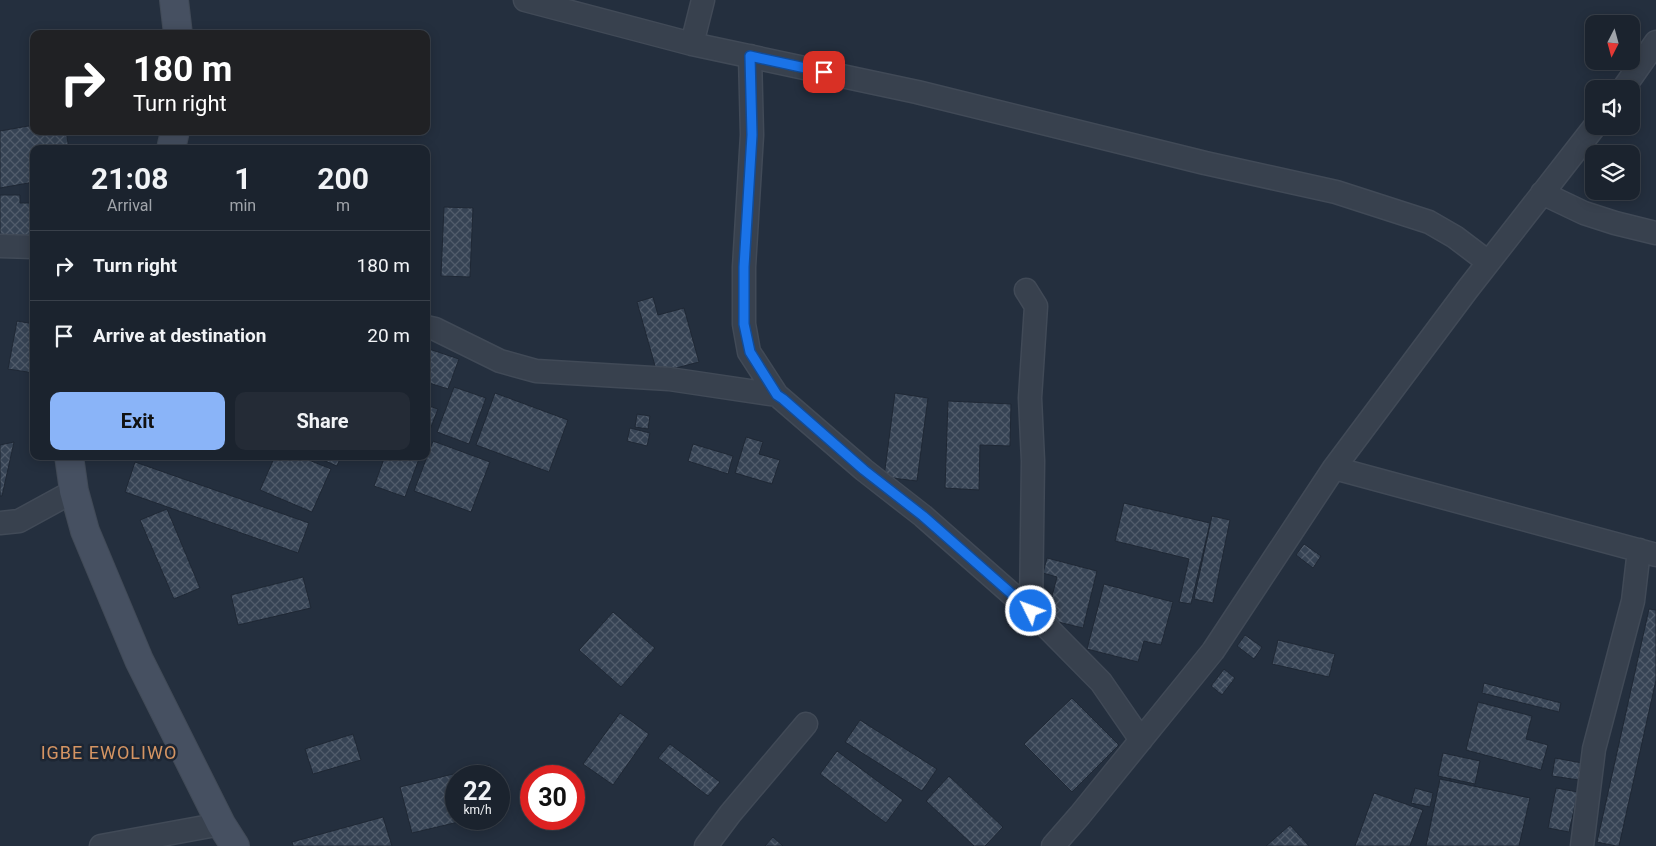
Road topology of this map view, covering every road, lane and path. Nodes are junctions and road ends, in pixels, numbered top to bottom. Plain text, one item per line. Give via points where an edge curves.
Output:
1 (174, 0) edge
2 (525, 0) edge
3 (703, 0) edge
4 (178, 30) edge
5 (1656, 42) edge
6 (692, 44) junction
7 (750, 56) junction
8 (1629, 80) edge
9 (1588, 135) edge
10 (1542, 193) junction
11 (1656, 233) edge
12 (0, 246) edge
13 (30, 247) edge
14 (1488, 262) junction
15 (1026, 290) dead end
16 (430, 328) edge
17 (777, 395) junction
18 (69, 460) edge
19 (1334, 468) junction
20 (74, 490) junction
21 (0, 523) edge
22 (1647, 552) edge
23 (1031, 611) junction
24 (806, 724) dead end
25 (1141, 740) junction
26 (228, 835) edge
27 (101, 846) edge
28 (706, 846) edge
29 (1053, 846) edge
30 (1582, 846) edge

1 - 4 street
2 - 6 street
3 - 6 street
5 - 8 street
6 - 7 street
7 - 14 street via 917,92 1336,192 1429,222
7 - 17 street via 752,135 744,324 750,352
9 - 10 street
10 - 11 street via 1584,213
10 - 14 street
12 - 13 street
14 - 19 street
15 - 23 street via 1036,306 1030,398 1033,461
16 - 17 street via 500,361 536,371 669,379
17 - 23 street
18 - 20 street
19 - 22 street
19 - 25 street via 1213,651
20 - 21 street via 19,521
20 - 26 street via 85,531 139,660
22 - 30 street via 1594,749
23 - 25 street via 1101,682
24 - 28 street
25 - 29 street
26 - 27 street

